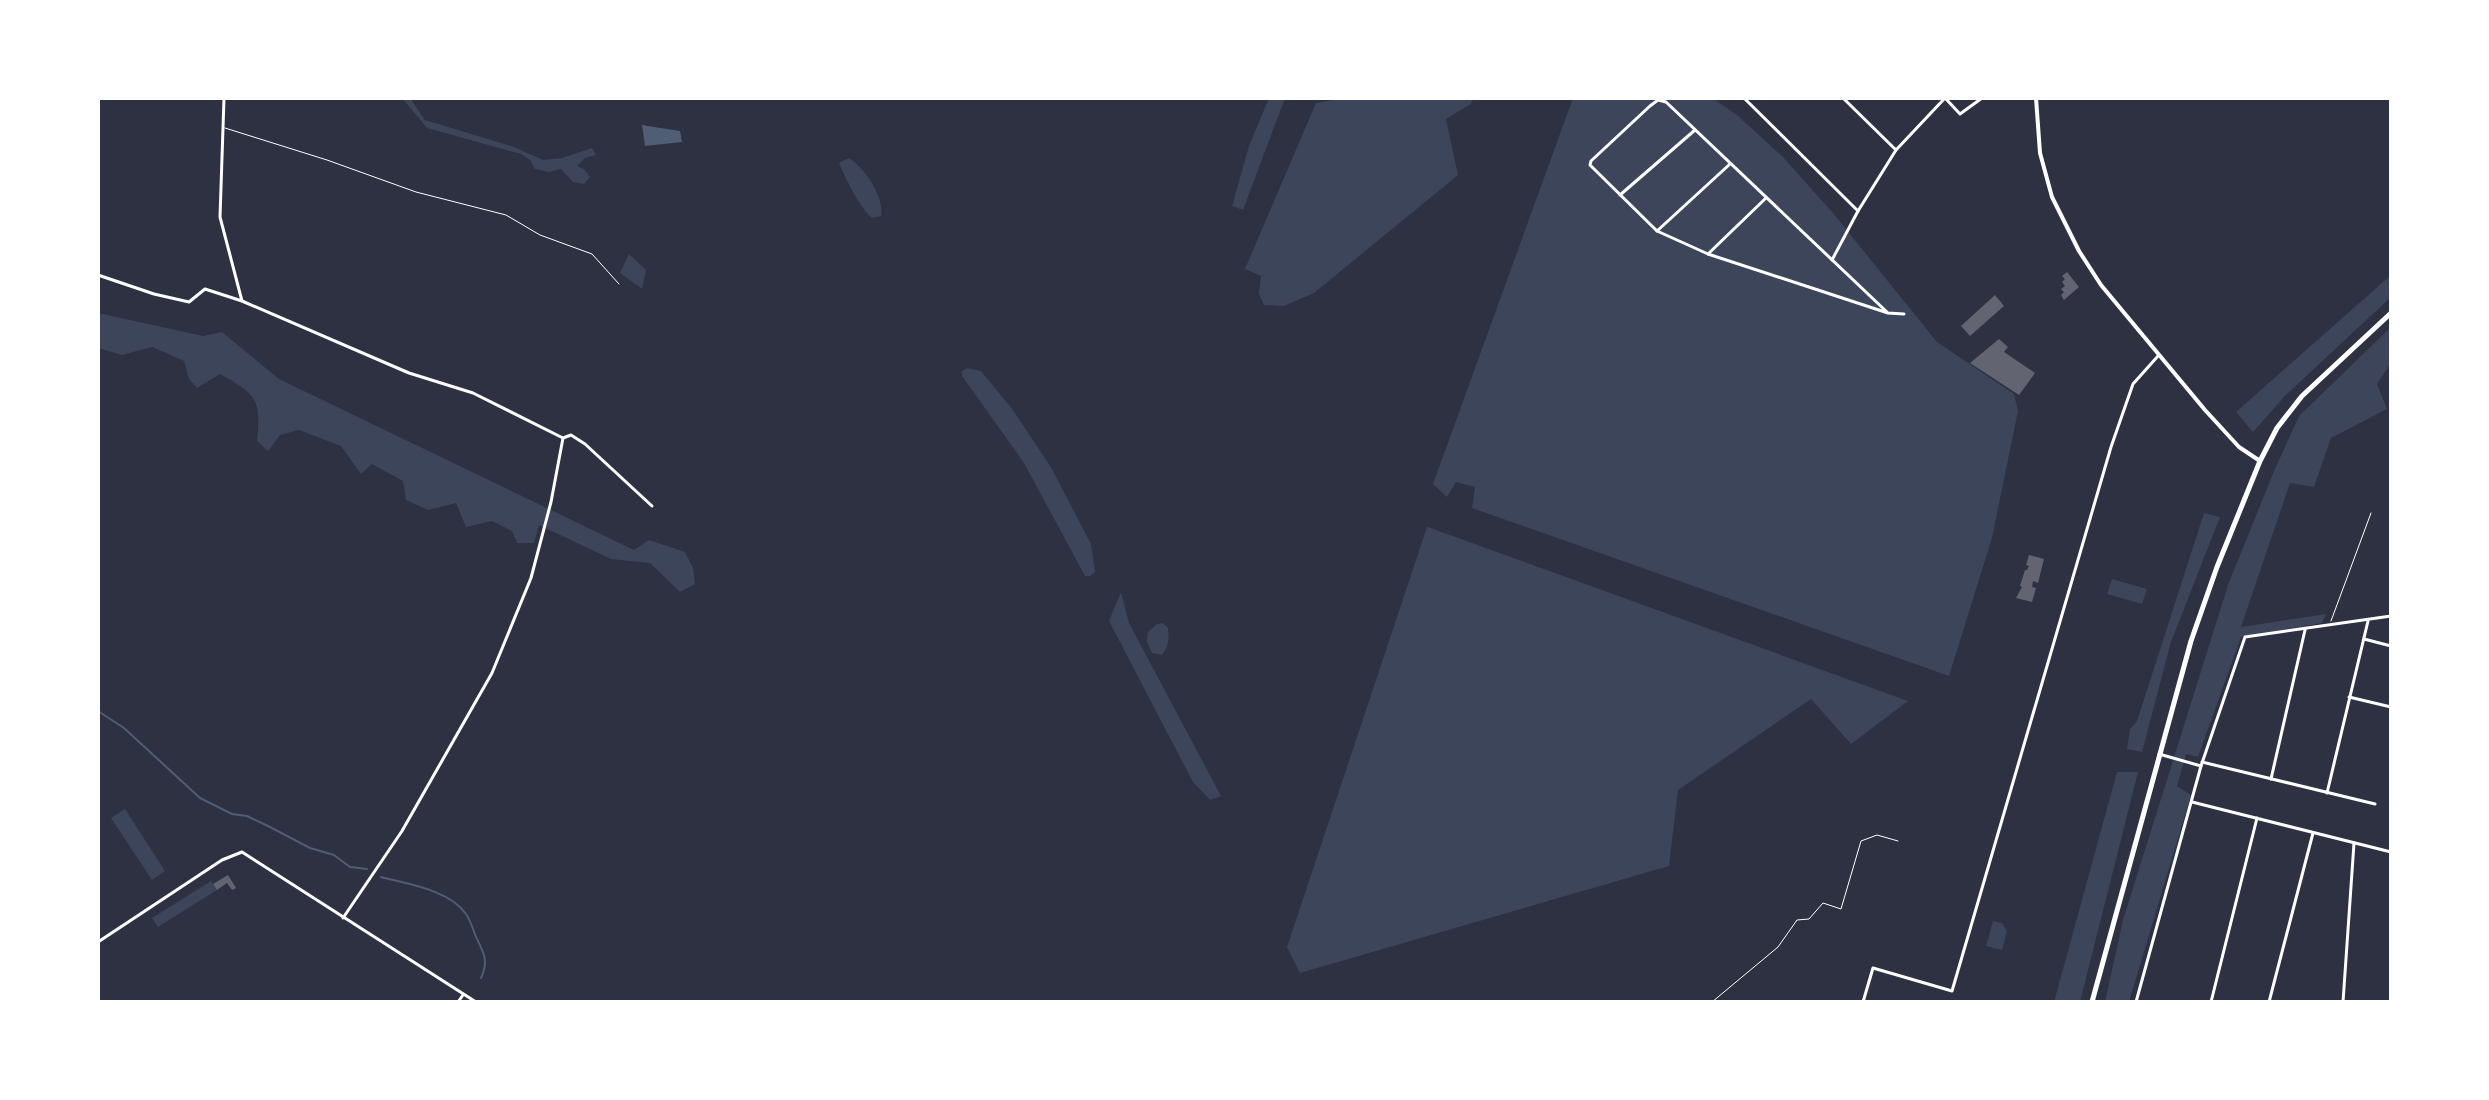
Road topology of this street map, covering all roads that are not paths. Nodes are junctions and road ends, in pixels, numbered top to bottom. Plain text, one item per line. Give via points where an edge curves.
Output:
1 (224, 98) edge
2 (1744, 98) edge
3 (1843, 98) edge
4 (1945, 98) edge
5 (1982, 98) edge
6 (2036, 98) edge
7 (223, 128) junction
8 (1695, 130) junction
9 (1896, 150) junction
10 (1730, 164) junction
11 (1620, 195) junction
12 (1766, 198) junction
13 (1858, 211) junction
14 (1657, 231) junction
15 (1708, 254) junction
16 (1832, 261) junction
17 (98, 275) edge
18 (619, 284) dead end
19 (242, 301) junction
20 (1888, 313) junction
21 (2391, 313) edge
22 (1904, 314) dead end
23 (2158, 356) junction
24 (563, 438) junction
25 (2260, 461) junction
26 (652, 506) dead end
27 (2371, 513) dead end
28 (2391, 616) edge
29 (2368, 621) junction
30 (2330, 624) junction
31 (2306, 628) junction
32 (2364, 639) junction
33 (2391, 646) edge
34 (2349, 697) junction
35 (2391, 707) edge
36 (2159, 754) junction
37 (2202, 764) junction
38 (2271, 779) junction
39 (2327, 793) junction
40 (2192, 802) junction
41 (2375, 804) dead end
42 (2257, 818) junction
43 (2313, 833) junction
44 (1898, 841) dead end
45 (2354, 843) junction
46 (2391, 852) edge
47 (343, 918) junction
48 (98, 942) edge
49 (463, 995) junction
50 (458, 1002) edge
51 (476, 1002) edge
52 (1712, 1002) edge
53 (1863, 1002) edge
54 (2092, 1002) edge
55 (2136, 1002) edge
56 (2211, 1002) edge
57 (2269, 1002) edge
58 (2343, 1002) edge

1 - 7 street
2 - 13 street
3 - 9 street
4 - 5 street via 1960,114
4 - 9 street
6 - 23 street via 2040,153 2052,197 2086,262
7 - 18 lane via 416,192 506,215 540,235 592,254
7 - 19 street via 220,217
8 - 10 street
8 - 11 street
8 - 11 street via 1666,102 1650,106 1591,161
9 - 13 street
10 - 12 street
10 - 14 street
11 - 14 street
12 - 15 street
12 - 16 street
13 - 16 street
14 - 15 street
15 - 20 street
16 - 20 street
17 - 19 street via 189,302 205,289
19 - 24 street via 409,373 473,393
20 - 22 street
21 - 25 main road via 2302,396
23 - 25 street via 2239,447
23 - 53 street via 2133,384 2104,471 1952,991 1873,968
24 - 26 street via 571,435 585,444
24 - 47 street via 531,578 492,673 402,831
25 - 36 main road via 2196,627
27 - 30 lane
28 - 29 street
29 - 30 street
29 - 32 street
30 - 31 street
31 - 37 street via 2245,637
31 - 38 street
32 - 33 street
32 - 34 street
34 - 35 street
34 - 39 street
36 - 37 street
36 - 54 main road
37 - 38 street
37 - 40 street
38 - 39 street
39 - 41 street
40 - 42 street
40 - 55 street
42 - 43 street
42 - 56 street
43 - 45 street
43 - 57 street
44 - 52 lane via 1877,835 1861,841 1841,909 1823,903 1809,919 1797,920 1778,947
45 - 46 street
45 - 58 street
47 - 48 street via 242,852
47 - 49 street
49 - 50 street
49 - 51 street

